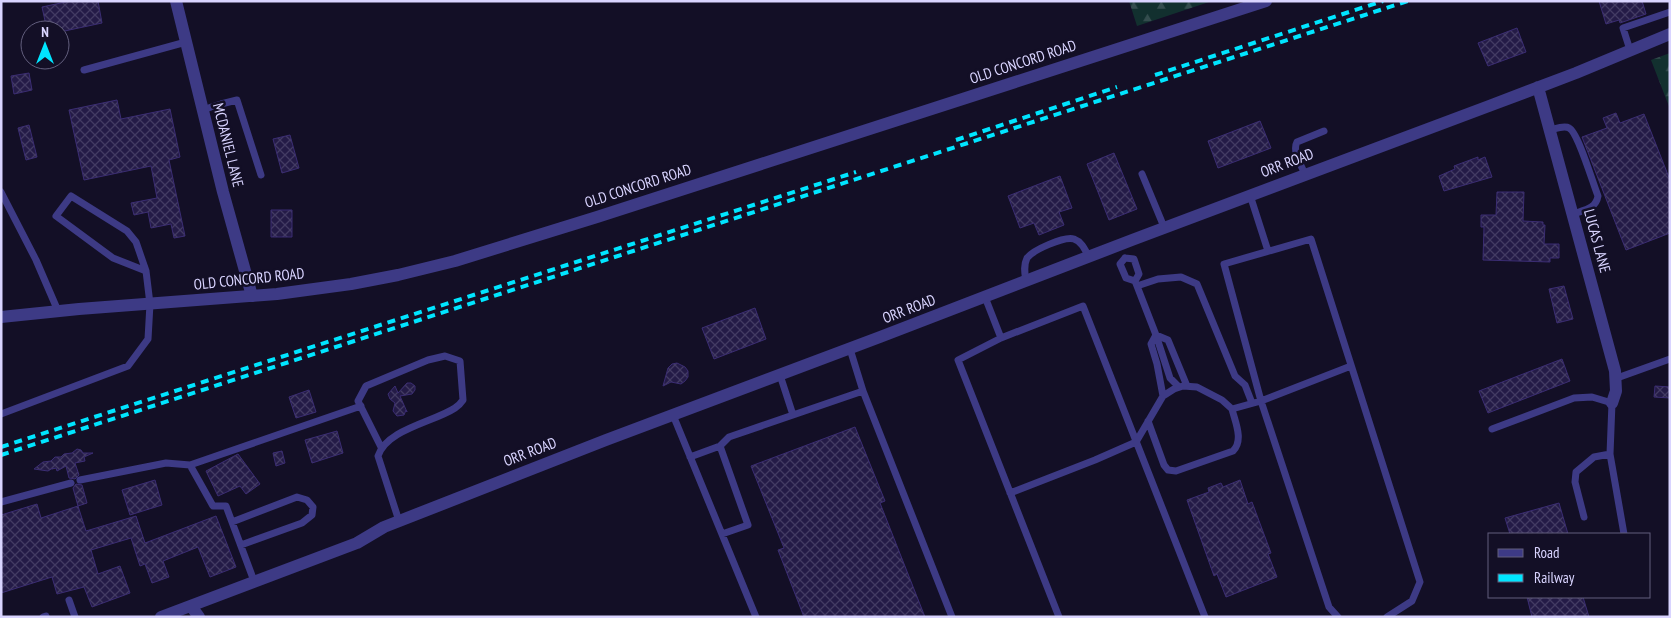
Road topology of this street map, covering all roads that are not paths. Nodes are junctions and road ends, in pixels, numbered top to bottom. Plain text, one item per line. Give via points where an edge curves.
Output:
1 (176, 1) edge
2 (1266, 1) edge
3 (1670, 12) edge
4 (1670, 34) edge
5 (186, 42) junction
6 (1630, 50) junction
7 (84, 70) dead end
8 (1538, 87) junction
9 (202, 110) junction
10 (1550, 130) junction
11 (1324, 131) dead end
12 (1142, 174) dead end
13 (1305, 174) junction
14 (261, 175) dead end
15 (1, 192) edge
16 (1250, 195) junction
17 (1573, 214) junction
18 (1164, 227) junction
19 (1120, 244) junction
20 (1268, 251) junction
21 (1089, 257) junction
22 (1125, 258) junction
23 (146, 271) junction
24 (1026, 282) junction
25 (1136, 283) junction
26 (252, 296) junction
27 (985, 297) junction
28 (150, 304) junction
29 (58, 311) junction
30 (1, 317) edge
31 (1156, 335) junction
32 (1001, 338) junction
33 (850, 349) junction
34 (1670, 360) edge
35 (1351, 366) junction
36 (780, 375) junction
37 (1617, 378) junction
38 (1183, 387) junction
39 (863, 391) junction
40 (1163, 396) junction
41 (1261, 401) junction
42 (1252, 403) junction
43 (1612, 403) junction
44 (360, 406) junction
45 (1232, 409) junction
46 (1, 414) edge
47 (673, 415) junction
48 (793, 415) junction
49 (1148, 421) junction
50 (1492, 429) dead end
51 (1136, 442) junction
52 (720, 446) junction
53 (381, 447) junction
54 (1610, 454) junction
55 (690, 457) junction
56 (190, 465) junction
57 (80, 480) dead end
58 (71, 483) dead end
59 (1010, 493) junction
60 (1, 502) edge
61 (1584, 517) dead end
62 (399, 521) junction
63 (232, 522) junction
64 (1624, 533) edge
65 (722, 534) junction
66 (241, 545) junction
67 (254, 581) junction
68 (69, 600) dead end
69 (191, 606) junction
70 (75, 617) edge
71 (161, 617) edge
72 (199, 617) edge
73 (756, 617) edge
74 (952, 617) edge
75 (1059, 617) edge
76 (1205, 617) edge
77 (1338, 617) edge
78 (1387, 617) edge

1 - 5 street, MCDANIEL LANE
2 - 26 street, OLD CONCORD ROAD via 455,261 351,284
3 - 6 lane via 1623,28
4 - 6 street, ORR ROAD
5 - 7 lane
5 - 9 street, MCDANIEL LANE
6 - 8 street, ORR ROAD
8 - 10 street, LUCAS LANE
8 - 13 street, ORR ROAD
9 - 14 lane via 237,100
9 - 26 street, MCDANIEL LANE
10 - 17 street, LUCAS LANE
10 - 17 lane via 1566,126 1572,129 1598,196 1593,207
11 - 13 lane via 1295,145
12 - 18 lane
13 - 16 street, ORR ROAD
15 - 29 lane
16 - 18 street, ORR ROAD
16 - 20 lane
17 - 37 street, LUCAS LANE
18 - 19 street, ORR ROAD
19 - 21 street, ORR ROAD
19 - 22 lane
20 - 35 lane via 1311,239
20 - 41 lane via 1224,264
21 - 24 street, ORR ROAD
21 - 24 lane via 1080,243 1072,238 1035,251 1024,267
22 - 25 lane via 1120,264 1126,278
22 - 25 lane via 1134,259 1139,274
23 - 23 lane via 113,258 56,216 70,196 127,231 136,242
23 - 28 lane
24 - 27 street, ORR ROAD
25 - 31 lane
25 - 42 lane via 1181,277 1197,284 1235,376 1245,386
26 - 28 street, OLD CONCORD ROAD
27 - 32 lane
27 - 33 street, ORR ROAD
28 - 29 street, OLD CONCORD ROAD
28 - 46 lane via 148,339 128,366
29 - 30 street, OLD CONCORD ROAD
31 - 38 lane via 1170,378
31 - 38 lane via 1168,340
31 - 40 lane via 1151,344
32 - 51 lane via 1083,306
32 - 59 lane via 958,360
33 - 36 street, ORR ROAD
33 - 39 lane
34 - 37 lane
35 - 41 lane
35 - 78 lane via 1420,582 1412,601
36 - 47 street, ORR ROAD
36 - 48 lane
37 - 43 street, LUCAS LANE
38 - 40 lane
38 - 45 lane via 1197,387
39 - 48 lane
39 - 74 lane
40 - 49 lane
41 - 42 lane
41 - 77 lane via 1329,607
42 - 45 lane
43 - 50 lane via 1592,397 1574,398
43 - 54 lane
44 - 53 lane
44 - 53 lane via 358,401 366,386 428,360 444,356 460,361 463,400 456,408 411,427
44 - 56 lane
45 - 49 lane via 1239,437 1237,447 1176,471 1168,470 1164,465
47 - 55 lane
47 - 62 street, ORR ROAD
48 - 52 lane via 729,437
49 - 51 lane
51 - 59 lane
51 - 76 lane
52 - 55 lane
52 - 65 lane via 748,525
53 - 62 lane via 378,456
54 - 61 lane via 1594,457 1576,472 1575,482
54 - 64 lane
55 - 65 lane
56 - 57 lane via 166,463
56 - 63 lane via 213,506 226,506
58 - 60 lane
59 - 75 lane
62 - 67 street, ORR ROAD via 357,543
63 - 66 lane
63 - 66 lane via 297,497 307,500 312,507 312,515 302,523
65 - 73 lane
66 - 67 lane
67 - 69 street, ORR ROAD
68 - 70 lane
69 - 71 street, ORR ROAD
69 - 72 street

